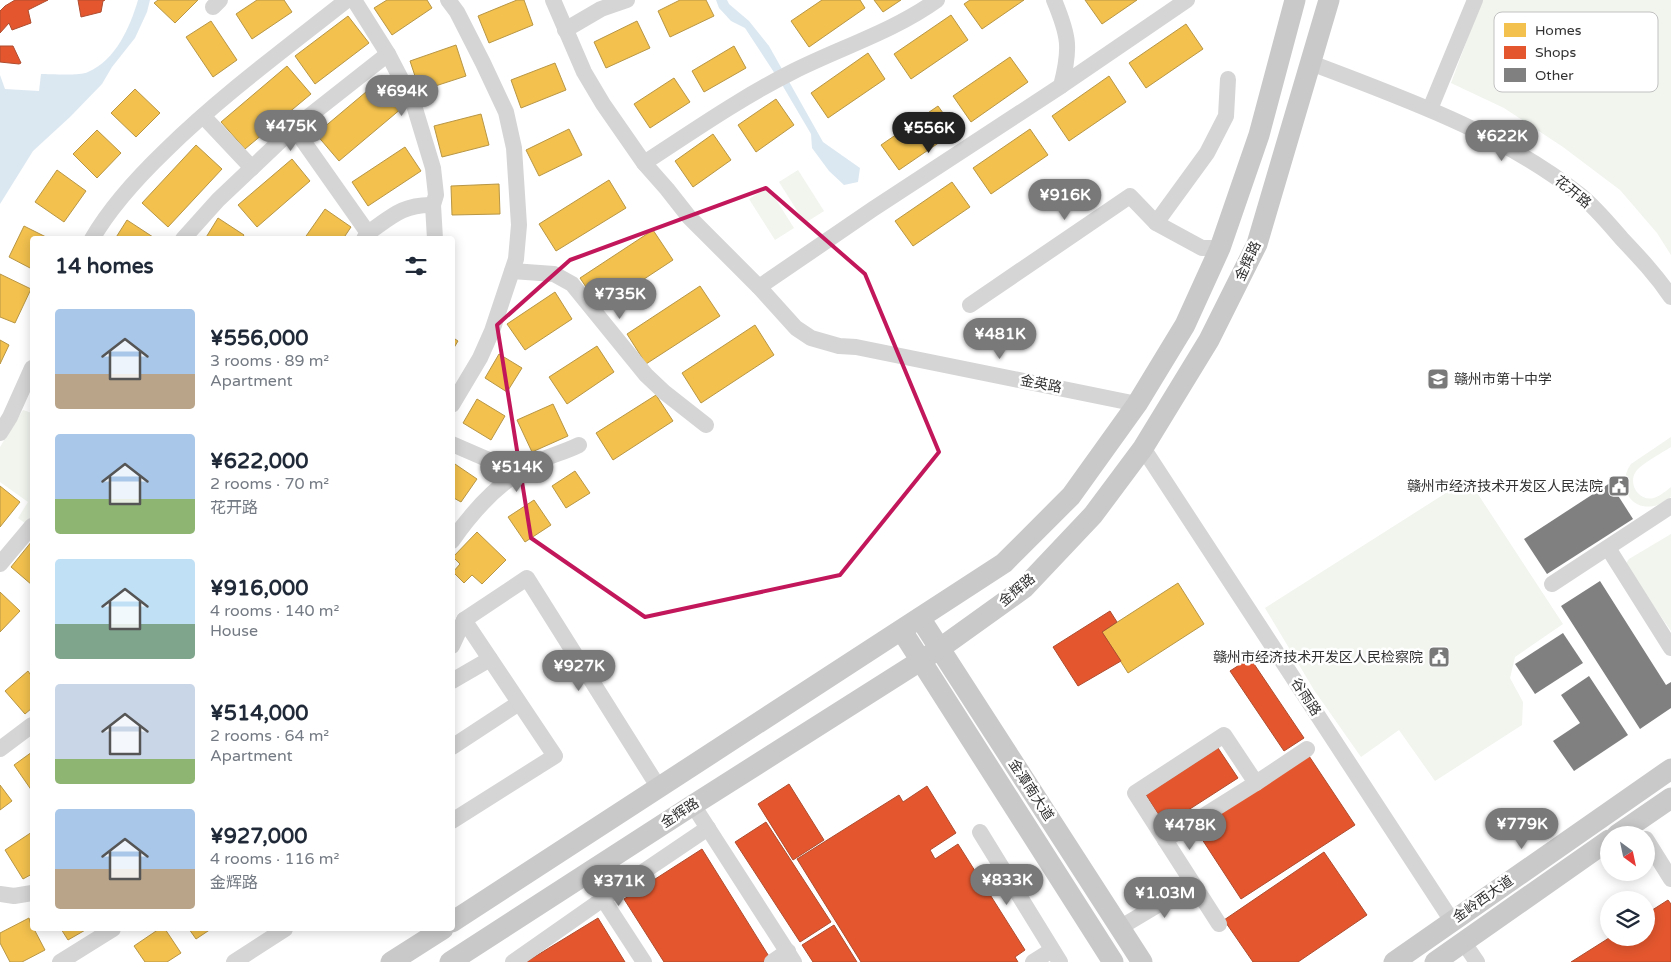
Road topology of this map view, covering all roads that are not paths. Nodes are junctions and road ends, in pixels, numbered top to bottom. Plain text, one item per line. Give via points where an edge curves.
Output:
1 (347, 0) edge
2 (354, 0) edge
3 (448, 0) edge
4 (553, 0) edge
5 (627, 0) edge
6 (938, 0) edge
7 (1054, 0) edge
8 (1187, 0) edge
9 (1295, 0) edge
10 (1329, 0) edge
11 (1475, 0) edge
12 (565, 30) junction
13 (388, 54) junction
14 (1310, 64) junction
15 (1228, 79) dead end
16 (1062, 86) junction
17 (1430, 109) junction
18 (203, 116) junction
19 (294, 128) junction
20 (644, 163) junction
21 (252, 168) junction
22 (433, 205) junction
23 (1156, 222) junction
24 (94, 236) edge
25 (186, 236) edge
26 (366, 236) edge
27 (435, 236) edge
28 (1220, 248) junction
29 (512, 271) junction
30 (759, 287) junction
31 (1671, 297) edge
32 (970, 305) dead end
33 (30, 372) edge
34 (455, 400) edge
35 (1137, 404) junction
36 (2, 424) edge
37 (706, 425) dead end
38 (455, 445) edge
39 (578, 445) dead end
40 (1143, 448) junction
41 (520, 473) junction
42 (1671, 506) edge
43 (30, 528) edge
44 (455, 537) edge
45 (1608, 548) junction
46 (0, 564) edge
47 (1552, 584) dead end
48 (920, 618) junction
49 (464, 620) junction
50 (902, 631) junction
51 (455, 640) edge
52 (1671, 648) edge
53 (939, 649) junction
54 (490, 659) junction
55 (920, 660) junction
56 (455, 679) edge
57 (519, 703) junction
58 (30, 726) edge
59 (455, 745) edge
60 (0, 749) edge
61 (1307, 749) dead end
62 (1671, 768) edge
63 (1256, 783) junction
64 (659, 788) junction
65 (1671, 798) edge
66 (693, 804) junction
67 (455, 819) edge
68 (1647, 826) edge
69 (708, 828) junction
70 (980, 832) dead end
71 (1165, 840) junction
72 (1600, 846) edge
73 (1655, 853) edge
74 (1671, 879) edge
75 (1193, 884) junction
76 (30, 893) edge
77 (0, 894) edge
78 (603, 899) junction
79 (455, 920) edge
80 (1452, 921) junction
81 (1219, 924) dead end
82 (1121, 928) junction
83 (110, 931) edge
84 (282, 931) edge
85 (439, 931) edge
86 (1464, 943) junction
87 (1056, 956) edge
88 (791, 957) edge
89 (1110, 961) edge
90 (60, 962) edge
91 (234, 962) edge
92 (391, 962) edge
93 (450, 962) edge
94 (513, 962) edge
95 (644, 962) edge
96 (772, 962) edge
97 (1033, 962) edge
98 (1142, 962) edge
99 (1394, 962) edge
100 (1435, 962) edge
101 (1477, 962) edge

1 - 18 street
2 - 13 street
3 - 29 street via 506,112 514,148 519,225
4 - 12 street, 金英路
5 - 12 street via 601,9
6 - 20 street via 892,28 831,53 762,88
7 - 16 street via 1068,40
8 - 16 street
9 - 28 main road, 金辉路 via 1259,135
10 - 14 main road, 金辉路
11 - 17 street
12 - 20 street, 金英路 via 584,72
13 - 19 street
13 - 22 street via 414,102 433,168 436,195
14 - 17 street, 花开路
14 - 40 main road, 金辉路 via 1257,244 1209,340
15 - 23 street via 1226,116 1207,153
16 - 30 street
17 - 31 street, 花开路 via 1499,142 1581,196 1656,274
18 - 21 street
18 - 24 street via 139,177
19 - 21 street
19 - 26 street
20 - 30 street, 金英路 via 689,217
21 - 25 street
22 - 26 street via 405,208
22 - 27 street
23 - 28 street via 1202,248
23 - 32 street via 1130,196
28 - 35 main road, 金辉路 via 1185,325
29 - 34 street via 492,331
29 - 37 street via 554,274 572,284 646,374
30 - 35 street, 金英路 via 796,328 811,338
33 - 36 street
35 - 48 main road, 金辉路 via 1071,496 1004,563
38 - 41 street
39 - 41 street via 530,465
40 - 53 main road, 金辉路 via 1093,515 1024,588
40 - 80 street, 谷雨路
41 - 44 street via 504,483
42 - 45 street
43 - 46 street
45 - 47 street
45 - 52 street
48 - 50 main road, 金辉路
48 - 53 main road, 金潭南大道
49 - 51 street
49 - 54 street
49 - 64 street via 527,578
50 - 55 main road, 金潭南大道
50 - 64 main road, 金辉路
53 - 55 main road, 金辉路
53 - 82 main road, 金潭南大道
54 - 56 street
54 - 57 street
55 - 66 main road, 金辉路
55 - 89 main road, 金潭南大道
57 - 59 street
57 - 67 street via 554,756
58 - 60 street
61 - 63 street
62 - 80 main road, 金岭西大道
63 - 71 street
63 - 71 street via 1224,735 1135,793
64 - 79 main road, 金辉路
65 - 68 main road
66 - 69 street
66 - 93 main road, 金辉路
69 - 78 street
69 - 88 street
70 - 87 street
71 - 75 street
72 - 86 main road, 金岭西大道
73 - 74 street
75 - 81 street
75 - 82 street
76 - 77 street
78 - 94 street
78 - 95 street
80 - 99 main road, 金岭西大道
82 - 98 main road, 金潭南大道
83 - 90 street
84 - 91 street
85 - 92 main road
86 - 100 main road, 金岭西大道
86 - 101 street
87 - 97 street
88 - 96 street

